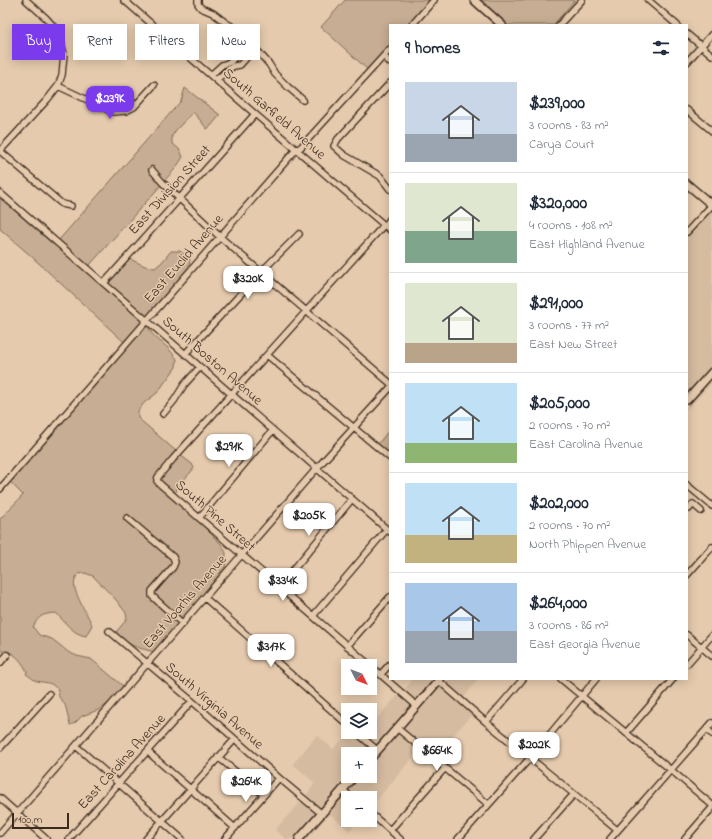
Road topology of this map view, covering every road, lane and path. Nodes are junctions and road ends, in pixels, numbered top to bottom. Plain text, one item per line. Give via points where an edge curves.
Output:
1 (26, 0) edge
2 (124, 0) edge
3 (198, 0) edge
4 (434, 0) edge
5 (474, 0) edge
6 (582, 0) edge
7 (648, 0) edge
8 (229, 24) edge
9 (413, 24) edge
10 (501, 24) edge
11 (561, 24) edge
12 (676, 24) edge
13 (712, 34) edge
14 (688, 35) edge
15 (701, 46) junction
16 (389, 50) edge
17 (260, 54) edge
18 (712, 55) edge
19 (384, 56) junction
20 (232, 60) edge
21 (244, 60) edge
22 (688, 61) edge
23 (389, 62) edge
24 (211, 75) junction
25 (216, 80) junction
26 (389, 84) edge
27 (154, 85) dead end
28 (58, 86) junction
29 (303, 100) dead end
30 (688, 111) edge
31 (255, 114) junction
32 (712, 131) edge
33 (297, 150) junction
34 (0, 151) edge
35 (152, 170) dead end
36 (688, 185) edge
37 (389, 188) edge
38 (0, 193) edge
39 (179, 198) junction
40 (712, 205) edge
41 (71, 206) dead end
42 (389, 220) edge
43 (384, 225) junction
44 (389, 229) edge
45 (688, 231) edge
46 (299, 234) dead end
47 (219, 236) junction
48 (261, 272) junction
49 (104, 283) junction
50 (306, 311) junction
51 (146, 320) junction
52 (186, 354) junction
53 (267, 355) junction
54 (200, 367) junction
55 (712, 372) edge
56 (389, 387) edge
57 (389, 389) edge
58 (231, 394) junction
59 (688, 399) edge
60 (163, 414) dead end
61 (354, 428) junction
62 (273, 430) junction
63 (389, 457) edge
64 (317, 468) junction
65 (688, 487) edge
66 (0, 489) edge
67 (352, 499) junction
68 (712, 506) edge
69 (688, 509) edge
70 (701, 511) dead end
71 (127, 518) dead end
72 (199, 518) junction
73 (389, 531) edge
74 (712, 547) edge
75 (242, 555) junction
76 (688, 574) edge
77 (279, 587) junction
78 (205, 598) junction
79 (389, 598) edge
80 (313, 616) junction
81 (183, 624) junction
82 (109, 631) dead end
83 (712, 635) edge
84 (688, 637) edge
85 (347, 646) junction
86 (701, 648) junction
87 (7, 655) dead end
88 (712, 656) edge
89 (0, 663) edge
90 (688, 663) edge
91 (147, 664) junction
92 (389, 665) edge
93 (381, 674) junction
94 (440, 680) edge
95 (522, 680) edge
96 (562, 680) edge
97 (595, 680) edge
98 (672, 680) edge
99 (49, 694) dead end
100 (581, 695) junction
101 (192, 701) junction
102 (417, 706) junction
103 (341, 719) edge
104 (486, 722) junction
105 (712, 723) edge
106 (397, 728) junction
107 (707, 729) junction
108 (626, 733) junction
109 (712, 734) edge
110 (235, 739) junction
111 (364, 739) edge
112 (76, 746) junction
113 (374, 747) edge
114 (0, 748) edge
115 (377, 750) edge
116 (148, 752) junction
117 (218, 757) junction
118 (530, 758) junction
119 (445, 768) junction
120 (671, 770) junction
121 (280, 778) junction
122 (118, 783) junction
123 (349, 783) edge
124 (190, 789) junction
125 (343, 790) joint
126 (574, 794) junction
127 (264, 796) junction
128 (0, 798) edge
129 (488, 804) junction
130 (712, 805) edge
131 (712, 808) edge
132 (18, 813) junction
133 (322, 814) junction
134 (377, 819) edge
135 (162, 821) junction
136 (235, 828) junction
137 (390, 830) junction
138 (617, 830) junction
139 (0, 833) edge
140 (46, 839) edge
141 (69, 839) edge
142 (146, 839) edge
143 (182, 839) edge
144 (225, 839) edge
145 (299, 839) edge
146 (400, 839) edge
147 (458, 839) edge
148 (534, 839) edge
149 (610, 839) edge
150 (685, 839) edge

1 - 28 street via 46,18 60,38 64,54
2 - 24 street, South Garfield Avenue
3 - 8 street via 200,8
4 - 9 street
5 - 10 main road
6 - 11 street
7 - 12 street
13 - 15 street
14 - 15 street
15 - 18 street
15 - 22 street
16 - 19 street, East Euclid Avenue
17 - 29 street via 275,74
19 - 23 street
19 - 33 street, East Euclid Avenue
20 - 24 street
21 - 25 street
24 - 25 street, South Garfield Avenue
25 - 31 street, South Garfield Avenue
26 - 37 street via 334,146 380,176
27 - 28 street via 126,112 113,112
28 - 34 street
30 - 32 street
31 - 33 street, South Garfield Avenue
31 - 39 street, East Division Street
33 - 43 street, South Garfield Avenue
33 - 47 street, East Euclid Avenue
34 - 41 street via 62,204
35 - 39 street
36 - 40 main road
38 - 49 street, South Boston Avenue
39 - 47 street
39 - 49 street, East Division Street
40 - 45 street
42 - 43 street
43 - 44 street, South Garfield Avenue
43 - 50 street
46 - 48 street
47 - 48 street
47 - 51 street, East Euclid Avenue
48 - 50 street
48 - 52 street
49 - 51 street, South Boston Avenue
50 - 53 street
50 - 56 street
51 - 52 street, South Boston Avenue
51 - 66 street, East Euclid Avenue
52 - 54 street, South Boston Avenue
53 - 58 street
53 - 61 street
54 - 58 street, South Boston Avenue
54 - 60 street
55 - 59 main road
57 - 61 street, East Voorhis Avenue
58 - 62 street, South Boston Avenue
58 - 72 street, South Pine Street via 158,477 157,481
61 - 63 street
61 - 64 street, East Voorhis Avenue
62 - 64 street, South Boston Avenue
62 - 72 street
64 - 67 street, South Boston Avenue
64 - 75 street, East Voorhis Avenue
65 - 68 street
67 - 73 street, South Boston Avenue
67 - 77 street
69 - 70 street via 693,504
71 - 81 street via 173,557 173,567 152,591 152,596
72 - 75 street, South Pine Street
73 - 80 street
74 - 76 street
75 - 77 street, South Pine Street
75 - 78 street, East Voorhis Avenue
77 - 80 street, South Pine Street
78 - 81 street, East Voorhis Avenue
78 - 103 street
79 - 85 street
80 - 85 street, South Pine Street
81 - 91 street, East Voorhis Avenue
82 - 91 street, South Virginia Avenue
83 - 86 street
84 - 86 street
85 - 93 street, South Pine Street
86 - 88 street
86 - 90 street
87 - 89 street
91 - 101 street, South Virginia Avenue
91 - 112 street, East Voorhis Avenue
92 - 93 street
93 - 102 street, South Pine Street
94 - 102 main road
94 - 104 street
95 - 104 street
96 - 100 street
97 - 100 street
98 - 108 street
99 - 114 street
100 - 108 street
100 - 118 street
101 - 110 street, South Virginia Avenue
101 - 116 street, East Carolina Avenue
102 - 106 main road
104 - 118 street
105 - 107 street
106 - 115 main road
106 - 119 street
107 - 109 street
107 - 120 street
108 - 120 street
110 - 117 street
110 - 121 street, South Virginia Avenue
111 - 113 street
112 - 122 street
112 - 132 street, East Voorhis Avenue
116 - 122 street, East Carolina Avenue
116 - 124 street
117 - 124 street
117 - 127 street
118 - 126 street
118 - 129 street
119 - 129 street
119 - 137 street
120 - 130 street
120 - 138 street
121 - 127 street
121 - 133 street, South Virginia Avenue
122 - 135 street
122 - 141 street, East Carolina Avenue
123 - 125 main road
124 - 135 street
124 - 136 street
125 - 133 main road
126 - 138 street
126 - 148 street
127 - 136 street
128 - 132 street
129 - 147 street
131 - 150 street
132 - 139 street, East Voorhis Avenue
132 - 140 street
133 - 145 main road
134 - 137 street
135 - 142 street
135 - 143 street
136 - 144 street
137 - 146 street
138 - 149 street

